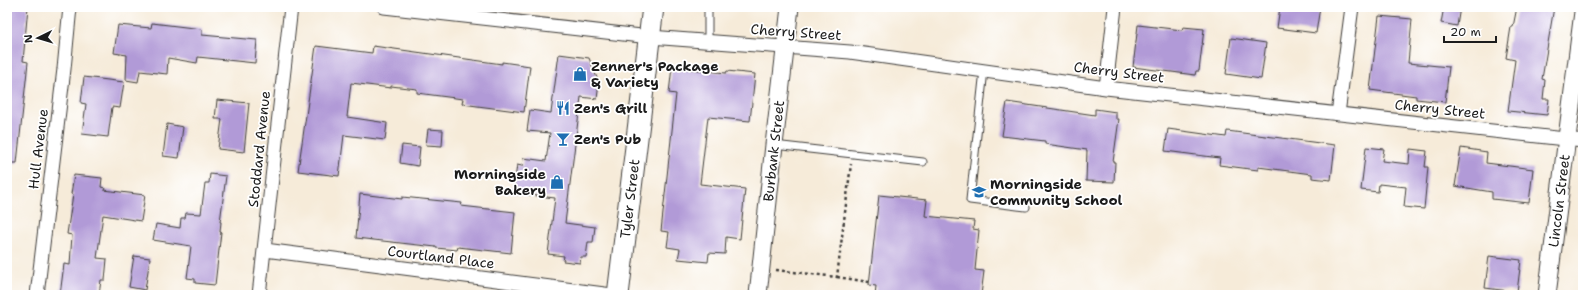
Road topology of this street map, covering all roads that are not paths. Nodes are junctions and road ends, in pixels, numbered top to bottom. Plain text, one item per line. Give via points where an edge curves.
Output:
1 (70, 7) edge
2 (291, 7) edge
3 (384, 7) edge
4 (654, 7) edge
5 (708, 7) edge
6 (790, 7) edge
7 (1115, 7) edge
8 (1352, 7) edge
9 (1583, 12) edge
10 (650, 37) junction
11 (708, 42) junction
12 (785, 48) junction
13 (984, 70) junction
14 (1106, 88) junction
15 (1338, 114) junction
16 (1575, 140) edge
17 (774, 145) junction
18 (923, 162) dead end
19 (1026, 206) dead end
20 (265, 250) junction
21 (37, 295) edge
22 (259, 295) edge
23 (612, 295) edge
24 (618, 295) edge
25 (758, 295) edge
26 (1547, 295) edge

1 - 21 street, Hull Avenue
2 - 20 street, Stoddard Avenue
3 - 10 street, Cherry Street
4 - 10 main road, Tyler Street
5 - 11 lane
6 - 12 street, Burbank Street
7 - 14 street
8 - 15 street
9 - 16 street, Lincoln Street
10 - 11 street, Cherry Street
10 - 24 main road, Tyler Street
11 - 12 street, Cherry Street
12 - 13 street, Cherry Street via 850,52
12 - 17 street, Burbank Street
13 - 14 street, Cherry Street
13 - 19 lane via 970,200
14 - 15 street, Cherry Street
15 - 16 street, Cherry Street
16 - 26 street, Lincoln Street
17 - 18 lane
17 - 25 street, Burbank Street
20 - 22 street, Stoddard Avenue
20 - 23 street, Courtland Place

